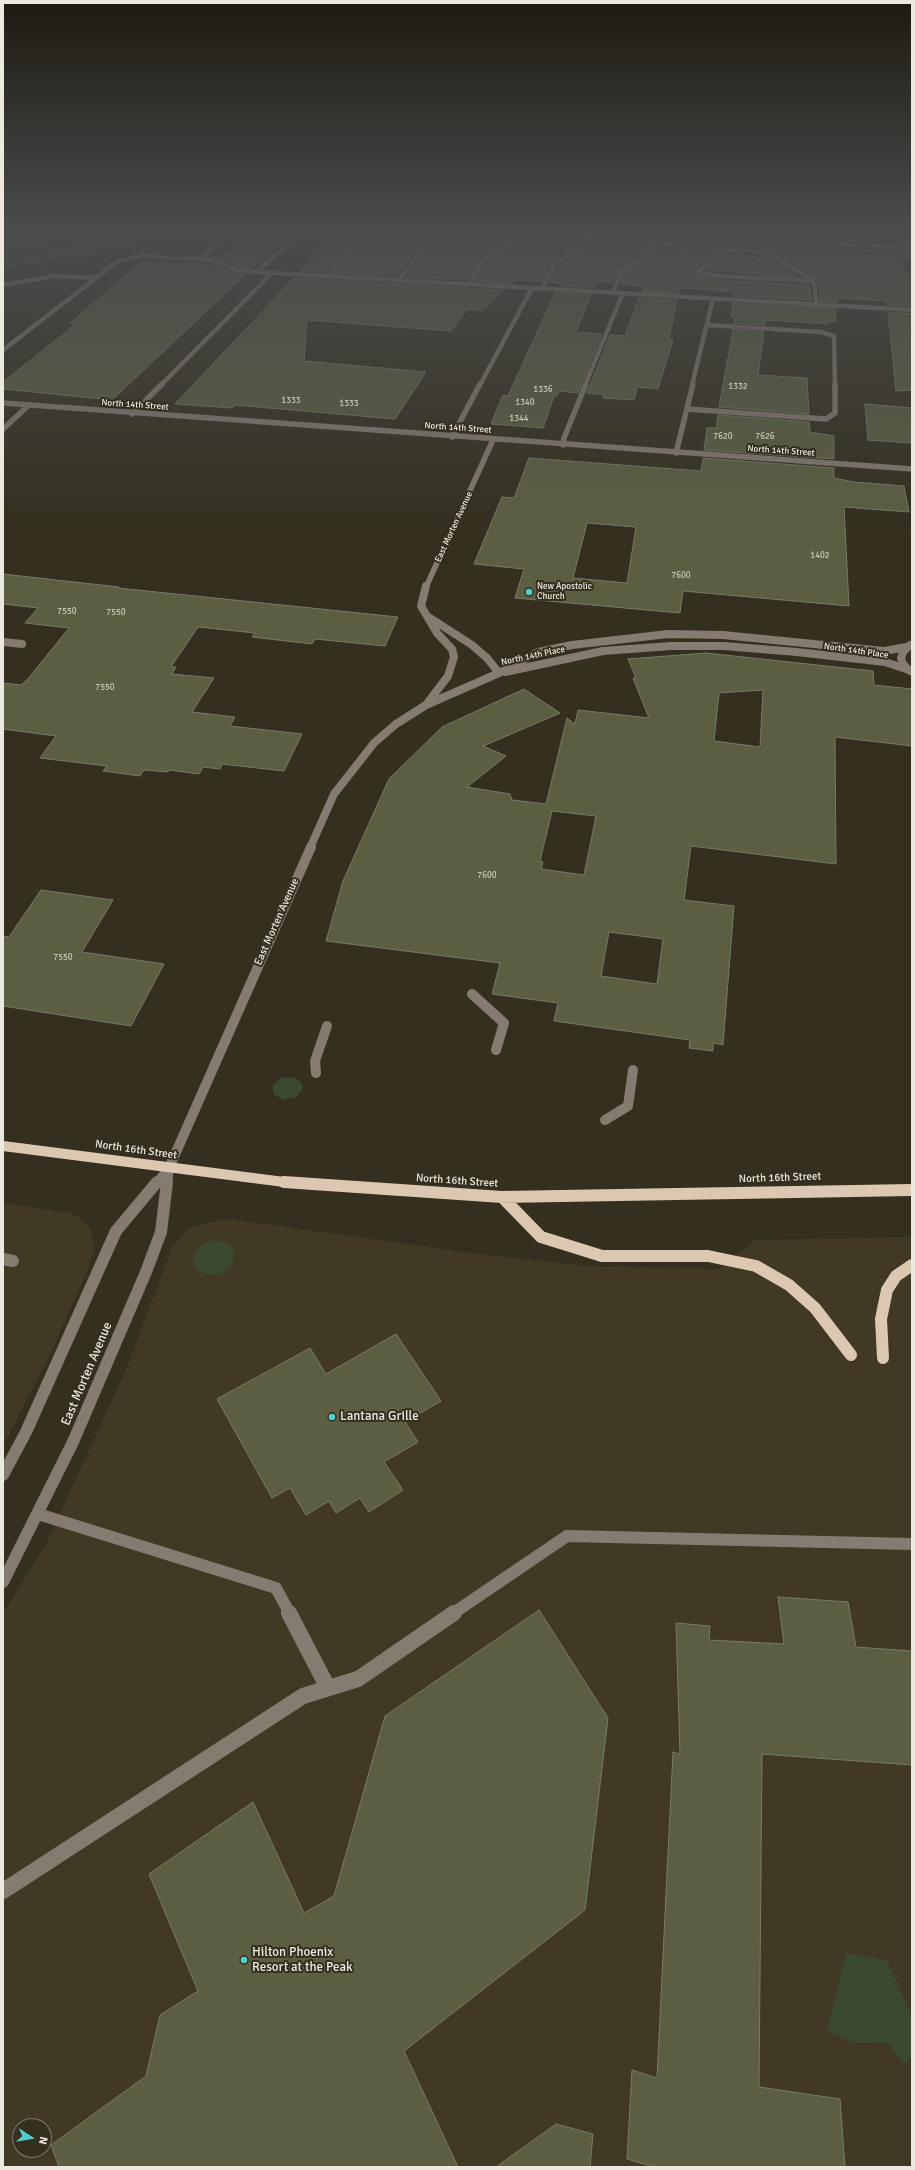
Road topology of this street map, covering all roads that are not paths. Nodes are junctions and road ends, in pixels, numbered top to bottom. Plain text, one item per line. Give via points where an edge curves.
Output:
1 (30, 329) edge
2 (216, 329) edge
3 (510, 329) edge
4 (608, 329) edge
5 (706, 329) edge
6 (776, 329) edge
7 (3, 350) edge
8 (3, 404) edge
9 (29, 406) junction
10 (687, 409) junction
11 (132, 414) junction
12 (3, 429) edge
13 (452, 437) junction
14 (493, 440) junction
15 (563, 445) junction
16 (676, 453) junction
17 (912, 469) edge
18 (426, 615) junction
19 (3, 642) edge
20 (22, 644) dead end
21 (910, 646) edge
22 (910, 671) edge
23 (499, 673) junction
24 (426, 705) junction
25 (472, 994) dead end
26 (327, 1026) dead end
27 (496, 1050) dead end
28 (633, 1070) dead end
29 (316, 1073) dead end
30 (605, 1120) dead end
31 (3, 1146) edge
32 (169, 1168) junction
33 (912, 1190) edge
34 (502, 1197) junction
35 (912, 1265) edge
36 (851, 1355) dead end
37 (883, 1358) dead end
38 (3, 1475) edge
39 (38, 1514) junction
40 (912, 1544) edge
41 (3, 1582) edge
42 (328, 1688) junction
43 (3, 1891) edge

1 - 7 street
2 - 11 street
3 - 13 street
4 - 15 street
5 - 10 street
6 - 10 street via 821,332 834,336 835,413 826,418
8 - 9 street, North 14th Street
9 - 11 street, North 14th Street
9 - 12 street
10 - 16 street
11 - 13 street, North 14th Street
13 - 14 street, North 14th Street
14 - 15 street, North 14th Street
14 - 18 street, East Morten Avenue via 426,587 421,606
15 - 16 street, North 14th Street
16 - 17 street, North 14th Street
18 - 23 street via 472,645
18 - 24 street, East Morten Avenue via 436,633 452,649 454,657 448,676
19 - 20 street
21 - 22 street, North 14th Place via 901,658
21 - 23 street, North 14th Place via 884,651 763,638 668,634 594,641 538,652
22 - 23 street, North 14th Place via 885,662 797,652 724,646 671,646 603,651
23 - 24 street, East Morten Avenue
24 - 32 street, East Morten Avenue via 396,724 374,743 334,794
25 - 27 street via 504,1023
26 - 29 street via 315,1061
28 - 30 street via 628,1106
31 - 32 main road, North 16th Street
32 - 34 main road, North 16th Street via 295,1182
32 - 38 street, East Morten Avenue via 116,1231 26,1432
32 - 39 street, East Morten Avenue via 161,1232 73,1442
33 - 34 main road, North 16th Street
34 - 36 main road via 541,1237 602,1256 708,1256 756,1266 789,1285 815,1308
35 - 37 main road via 896,1276 887,1290 881,1319
39 - 41 street, East Morten Avenue
39 - 42 street via 276,1588
40 - 42 street via 567,1536 358,1679
42 - 43 street via 303,1696

